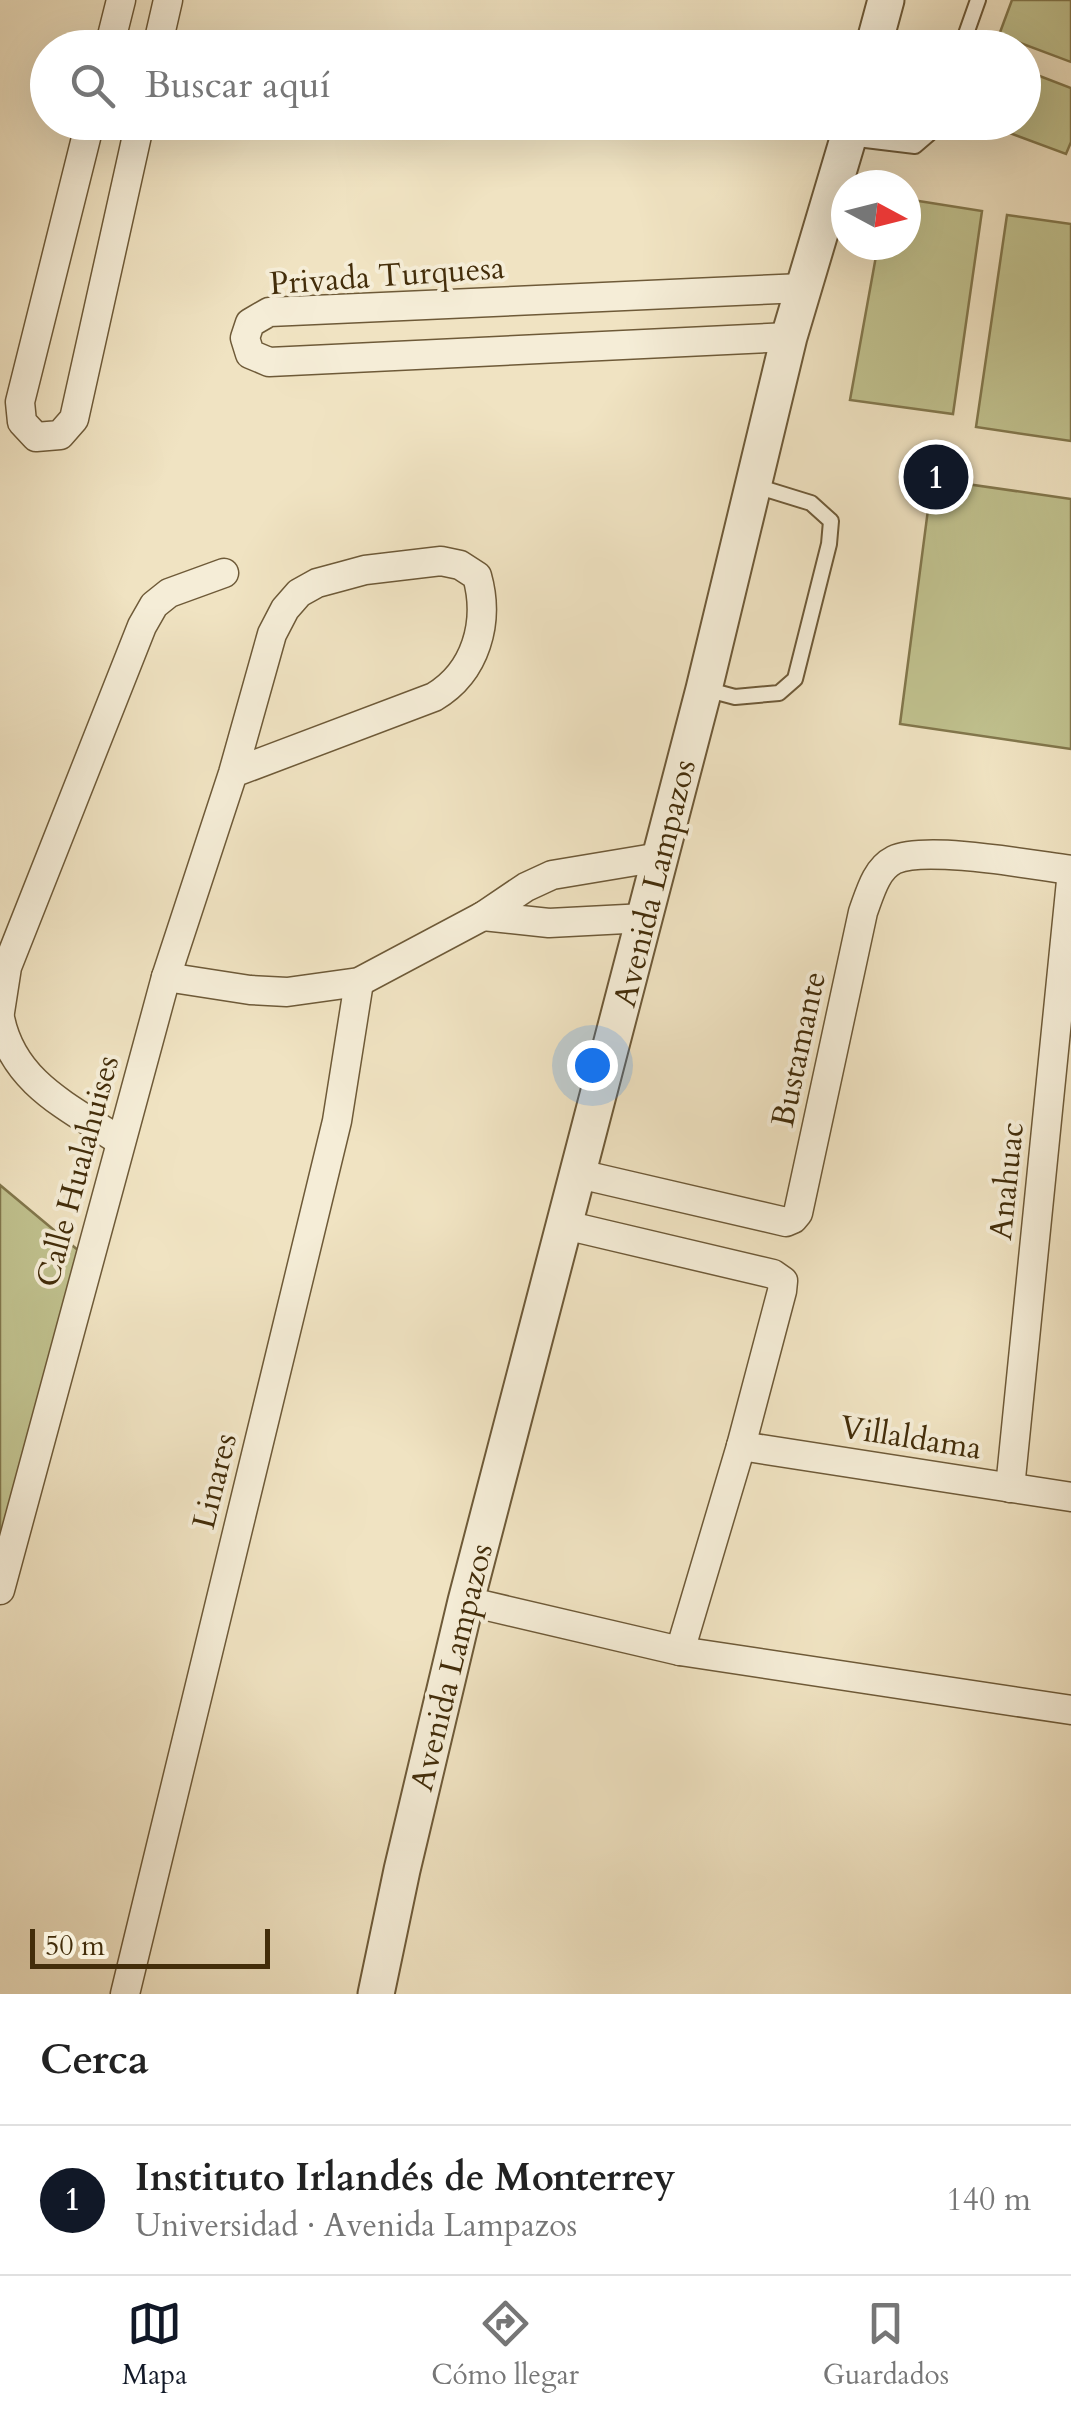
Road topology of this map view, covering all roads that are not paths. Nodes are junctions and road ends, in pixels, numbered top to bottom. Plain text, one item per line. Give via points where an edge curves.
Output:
1 (886, 0) edge
2 (978, 0) edge
3 (121, 3) edge
4 (166, 8) edge
5 (114, 30) edge
6 (878, 30) edge
7 (967, 30) edge
8 (86, 140) edge
9 (136, 140) edge
10 (848, 140) edge
11 (891, 140) edge
12 (922, 140) edge
13 (803, 288) junction
14 (498, 302) junction
15 (789, 338) junction
16 (498, 351) junction
17 (754, 486) junction
18 (224, 573) dead end
19 (704, 689) junction
20 (233, 773) junction
21 (660, 857) junction
22 (1071, 870) edge
23 (1071, 881) edge
24 (483, 916) junction
25 (645, 918) junction
26 (166, 976) junction
27 (359, 982) junction
28 (0, 1015) edge
29 (120, 1142) junction
30 (579, 1174) junction
31 (565, 1225) junction
32 (740, 1446) junction
33 (1010, 1488) junction
34 (1071, 1498) edge
35 (0, 1590) edge
36 (466, 1601) junction
37 (680, 1651) junction
38 (1071, 1710) edge
39 (125, 1994) edge
40 (376, 1994) edge

1 - 6 street
2 - 7 lane
3 - 4 street
3 - 5 street
8 - 9 street via 20,402 22,422 36,437 60,435 74,419
10 - 13 street, Avenida Lampazos
11 - 12 lane via 915,146
13 - 14 street, Privada Turquesa
13 - 15 street, Avenida Lampazos
14 - 16 street
14 - 16 street, Privada Turquesa via 269,312 250,323 245,338 250,354 269,362
15 - 16 street, Privada Turquesa
15 - 17 street, Avenida Lampazos
17 - 19 street, Avenida Lampazos
17 - 19 lane via 811,503 831,521 796,680 779,693 735,697
18 - 28 street via 170,593 142,626 7,967
19 - 21 street, Avenida Lampazos
20 - 20 street, Calle Hualahuises via 451,687 472,659 480,633 478,576 460,565 418,562 365,570 299,593 272,634
20 - 26 street, Calle Hualahuises
21 - 24 street via 552,875
21 - 25 street, Avenida Lampazos
22 - 30 street, Bustamante via 935,854 892,860 879,872 863,912 792,1219
23 - 33 street, Anahuac
24 - 25 street via 550,923
24 - 27 street
25 - 30 street, Avenida Lampazos
26 - 27 street via 286,992
26 - 29 street, Calle Hualahuises
27 - 39 street, Linares via 337,1121
28 - 29 street via 4,1039 30,1079
29 - 35 street, Calle Hualahuises
30 - 31 street, Avenida Lampazos
31 - 32 street via 783,1281
31 - 36 street, Avenida Lampazos
32 - 33 street, Villaldama
32 - 37 street
33 - 34 street, Villaldama
36 - 37 street
36 - 40 street, Avenida Lampazos
37 - 38 street

